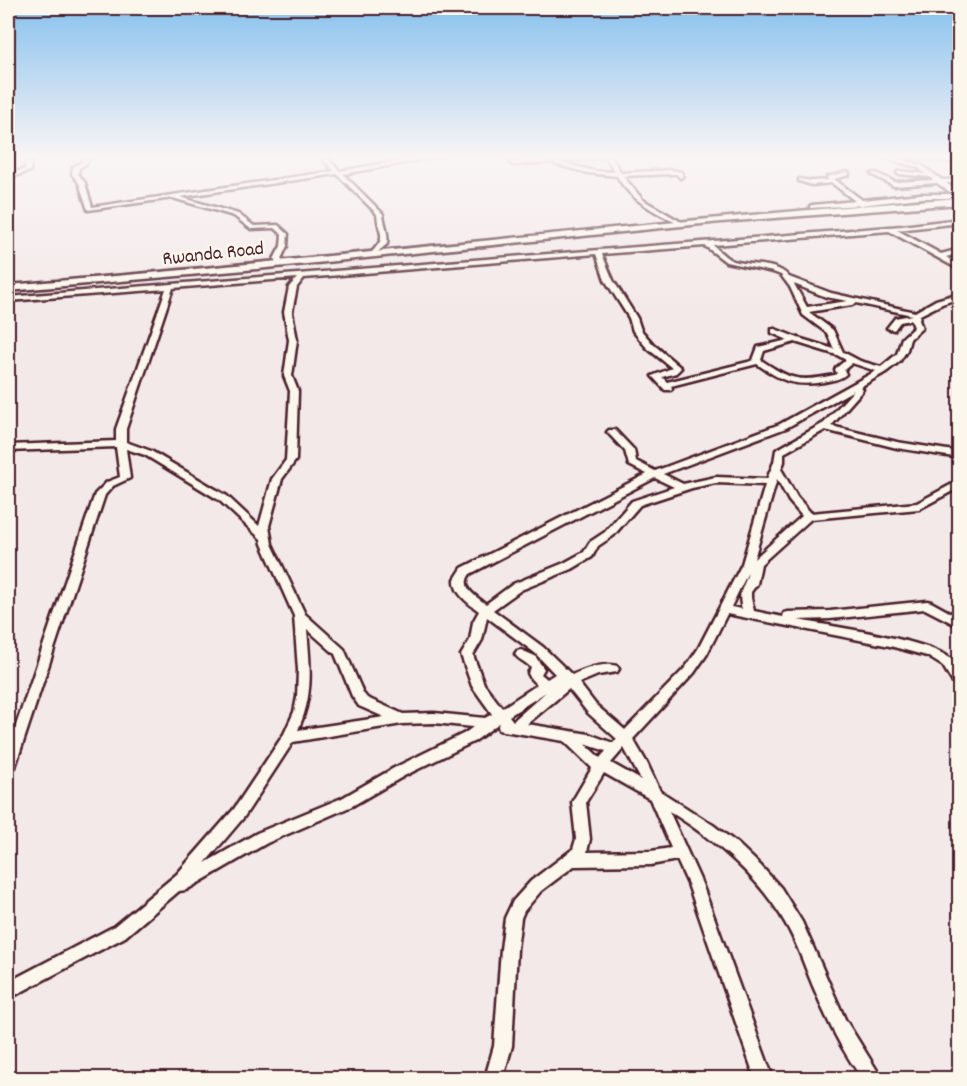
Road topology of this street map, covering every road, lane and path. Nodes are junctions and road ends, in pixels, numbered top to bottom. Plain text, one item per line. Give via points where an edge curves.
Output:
1 (89, 207) edge
2 (106, 207) edge
3 (205, 207) edge
4 (218, 207) edge
5 (372, 207) edge
6 (652, 207) edge
7 (812, 207) dead end
8 (816, 207) edge
9 (884, 207) edge
10 (223, 212) junction
11 (960, 221) edge
12 (680, 222) junction
13 (890, 229) junction
14 (706, 243) junction
15 (960, 251) edge
16 (598, 252) junction
17 (374, 253) junction
18 (939, 257) junction
19 (282, 263) junction
20 (960, 268) edge
21 (302, 276) junction
22 (788, 279) junction
23 (170, 286) junction
24 (8, 288) edge
25 (960, 295) edge
26 (8, 299) edge
27 (861, 302) junction
28 (805, 310) junction
29 (916, 316) junction
30 (891, 328) dead end
31 (775, 331) dead end
32 (795, 340) junction
33 (840, 353) junction
34 (851, 360) junction
35 (757, 361) junction
36 (881, 371) junction
37 (823, 427) junction
38 (612, 432) dead end
39 (121, 444) junction
40 (8, 448) edge
41 (960, 455) edge
42 (776, 469) junction
43 (655, 474) junction
44 (771, 482) junction
45 (960, 483) edge
46 (683, 488) junction
47 (808, 516) junction
48 (264, 536) junction
49 (485, 610) junction
50 (726, 610) junction
51 (749, 614) junction
52 (300, 616) junction
53 (767, 617) junction
54 (960, 623) edge
55 (521, 654) dead end
56 (613, 669) dead end
57 (567, 677) junction
58 (960, 685) edge
59 (551, 689) junction
60 (501, 715) junction
61 (402, 719) junction
62 (487, 724) junction
63 (513, 727) junction
64 (567, 735) junction
65 (289, 737) junction
66 (621, 744) junction
67 (601, 766) junction
68 (8, 767) edge
69 (655, 795) junction
70 (681, 853) junction
71 (573, 859) junction
72 (164, 894) junction
73 (8, 991) edge
74 (494, 1078) edge
75 (764, 1078) edge
76 (873, 1078) edge

1 - 2 street
3 - 10 street
4 - 10 street
5 - 17 street via 380,214 386,237
6 - 12 street
7 - 8 street
9 - 12 highway, Rwanda Road
10 - 19 street via 240,217 252,228 275,225 285,233 277,259
11 - 13 street
12 - 17 highway, Rwanda Road
13 - 14 street
13 - 18 street
14 - 16 street
14 - 22 street via 728,261 775,270
15 - 18 street
16 - 21 street
16 - 35 street via 637,331 677,368 656,376 666,387
17 - 19 highway, Rwanda Road
18 - 20 street
19 - 24 highway, Rwanda Road
21 - 23 street
21 - 48 street via 293,288 288,312 293,340 288,376 294,391 291,460 277,479
22 - 27 street
22 - 28 street
23 - 26 street
23 - 39 street via 126,412
25 - 29 street
27 - 28 street
27 - 29 street
28 - 33 street via 830,332
29 - 30 street via 898,320
29 - 36 street via 918,328 906,338 903,351 893,364
31 - 32 street
32 - 33 street
32 - 35 street via 761,349
33 - 34 street
34 - 35 street via 837,377 801,384 779,376
34 - 36 street
36 - 37 street
36 - 43 street via 783,426
37 - 41 street
37 - 42 street via 782,448
38 - 43 street via 629,450 632,463
39 - 40 street
39 - 48 street via 148,453 223,498
39 - 68 street via 125,478 110,484 100,494
42 - 44 street
42 - 47 street
43 - 46 street
43 - 49 street via 466,571 460,586
44 - 46 street via 729,479
44 - 50 street via 747,564
45 - 47 street via 920,506
46 - 49 street via 634,504 588,554 517,587
47 - 51 street via 756,563 744,598
48 - 52 street
49 - 57 street via 520,634
49 - 60 street via 467,655 484,696
50 - 51 street
50 - 66 street via 690,670
51 - 53 street
52 - 61 street via 340,652 360,700
52 - 65 street via 303,697
53 - 54 street via 927,605
53 - 58 street via 931,653 947,663
55 - 59 street via 534,663 538,669 535,676
56 - 57 street
57 - 59 street
57 - 66 street
59 - 60 street
59 - 63 street
60 - 62 street
60 - 63 street
61 - 62 street
61 - 65 street
62 - 63 street
62 - 72 street via 470,737 347,802 262,838
63 - 64 street
64 - 66 street
64 - 67 street
65 - 72 street via 239,813 201,859
66 - 67 street
66 - 69 street
67 - 69 street
67 - 71 street via 579,802 583,839
69 - 70 street
69 - 76 street via 741,858 780,899 844,1035
70 - 71 street via 651,858
70 - 75 street
71 - 74 street via 525,896 513,918 503,1046
72 - 73 street via 119,932

